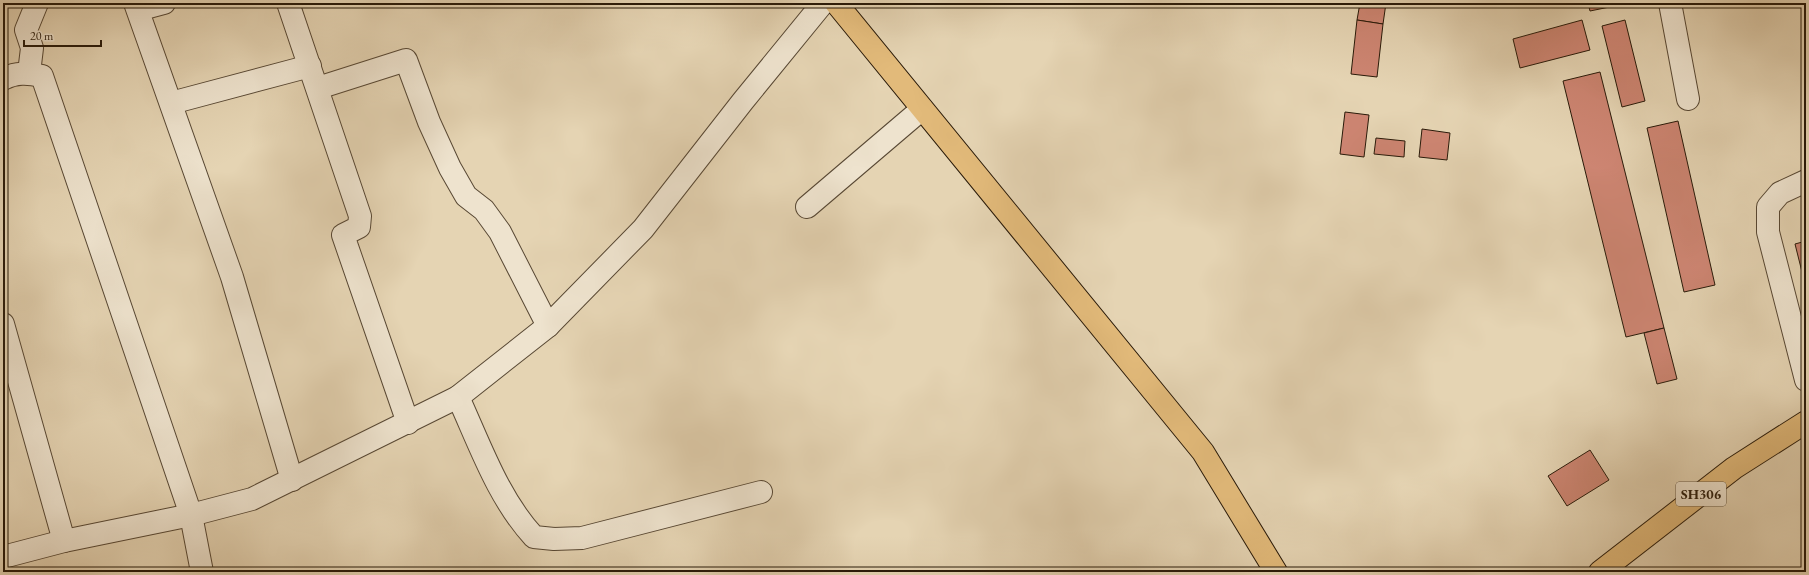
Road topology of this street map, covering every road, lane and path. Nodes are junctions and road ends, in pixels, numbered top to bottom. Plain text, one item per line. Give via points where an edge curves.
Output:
1 (37, 3) edge
2 (164, 3) edge
3 (288, 3) edge
4 (823, 3) edge
5 (836, 3) edge
6 (1670, 3) edge
7 (136, 6) edge
8 (310, 66) junction
9 (29, 73) junction
10 (3, 79) edge
11 (318, 88) junction
12 (1688, 99) dead end
13 (171, 103) junction
14 (922, 109) junction
15 (1806, 181) edge
16 (807, 207) dead end
17 (3, 324) edge
18 (548, 326) junction
19 (1806, 380) edge
20 (458, 397) junction
21 (1806, 422) edge
22 (408, 423) junction
23 (292, 480) junction
24 (761, 492) dead end
25 (191, 515) junction
26 (64, 541) junction
27 (3, 557) edge
28 (202, 572) edge
29 (1276, 572) edge
30 (1600, 572) edge

1 - 9 street via 26,30 32,48
2 - 7 street
3 - 8 street
4 - 18 street via 643,229
5 - 14 main road
6 - 12 street
7 - 13 street
8 - 11 street
8 - 13 street
9 - 10 street via 10,75
9 - 25 street via 42,76
11 - 18 street via 406,60 429,122 450,168 466,196 484,210 500,232
11 - 22 street via 360,216 359,228 343,235
13 - 23 street via 232,276
14 - 16 street
14 - 29 main road via 1203,452
15 - 19 street via 1780,193 1768,207 1768,232
17 - 26 street
18 - 20 street
20 - 22 street
20 - 24 street via 518,520 534,537 582,538
21 - 30 main road, SH306 via 1734,468
22 - 23 street
23 - 25 street via 252,499
25 - 26 street
25 - 28 street
26 - 27 street

